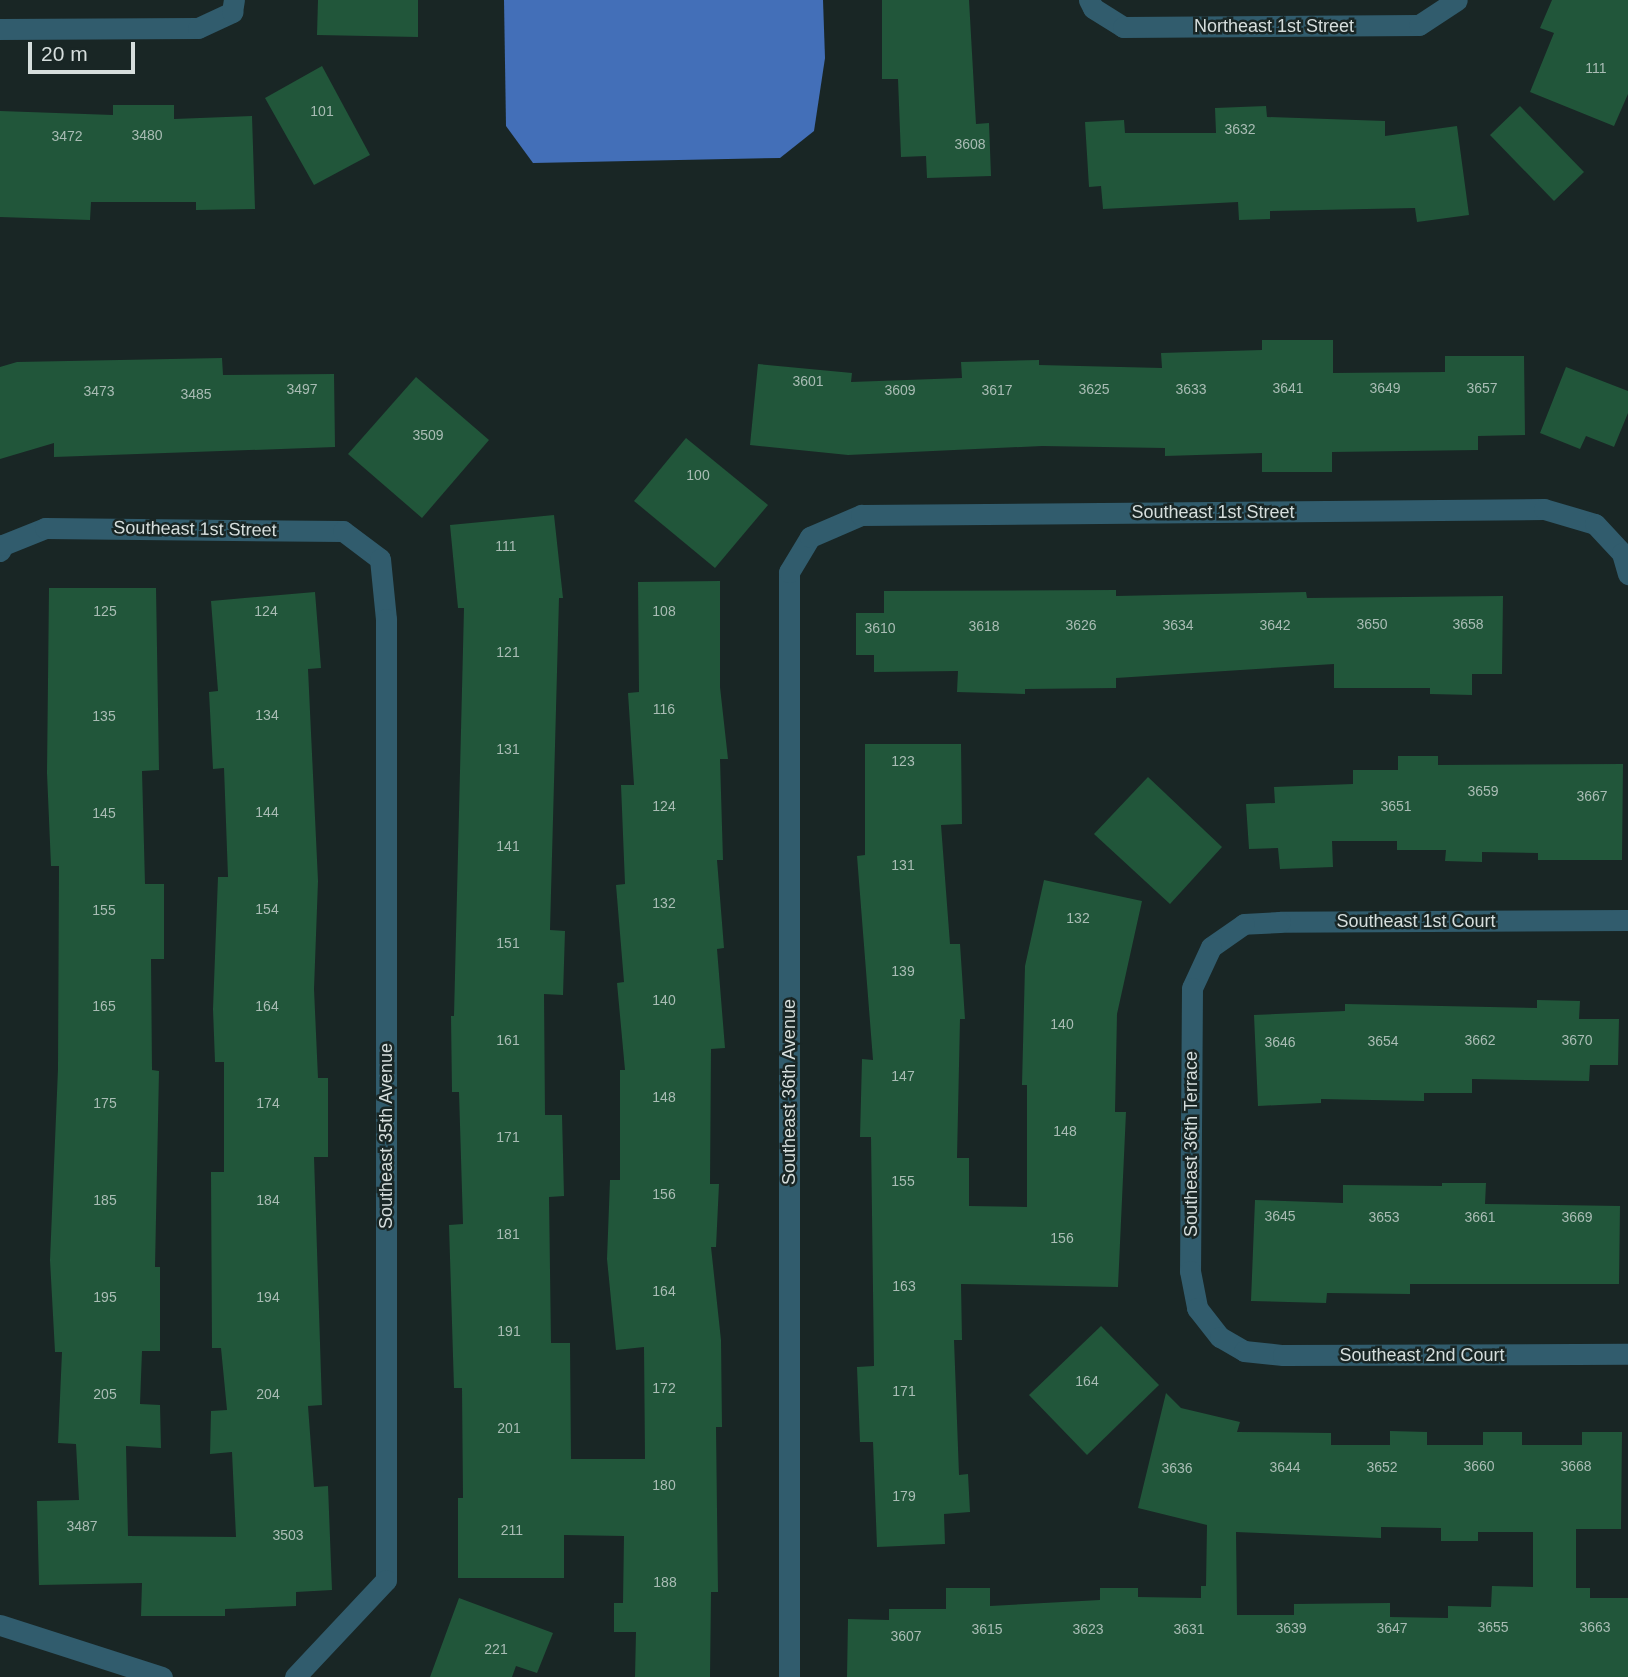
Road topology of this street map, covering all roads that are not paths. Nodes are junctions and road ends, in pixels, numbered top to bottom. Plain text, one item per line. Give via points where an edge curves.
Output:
1 (1456, 2) edge
2 (1091, 4) edge
3 (233, 6) edge
4 (0, 29) edge
5 (831, 525) joint
6 (1, 548) edge
7 (380, 559) joint
8 (1628, 574) edge
9 (1628, 920) edge
10 (1211, 947) joint
11 (1220, 1337) joint
12 (1628, 1354) edge
13 (0, 1625) edge
14 (162, 1677) edge
15 (295, 1677) edge
16 (789, 1677) edge

1 - 2 street, Northeast 1st Street via 1419,25 1123,27
3 - 4 street via 198,28
5 - 8 street, Southeast 1st Street via 861,515 1544,509 1595,524 1622,553
5 - 16 street, Southeast 36th Avenue via 810,537 789,572
6 - 7 street, Southeast 1st Street via 46,528 343,531
7 - 15 street, Southeast 35th Avenue via 386,619 386,1580
9 - 10 street, Southeast 1st Court via 1244,924
10 - 11 street, Southeast 36th Terrace via 1192,988 1190,1271 1197,1308
11 - 12 street, Southeast 2nd Court via 1244,1351 1283,1356
13 - 14 street

